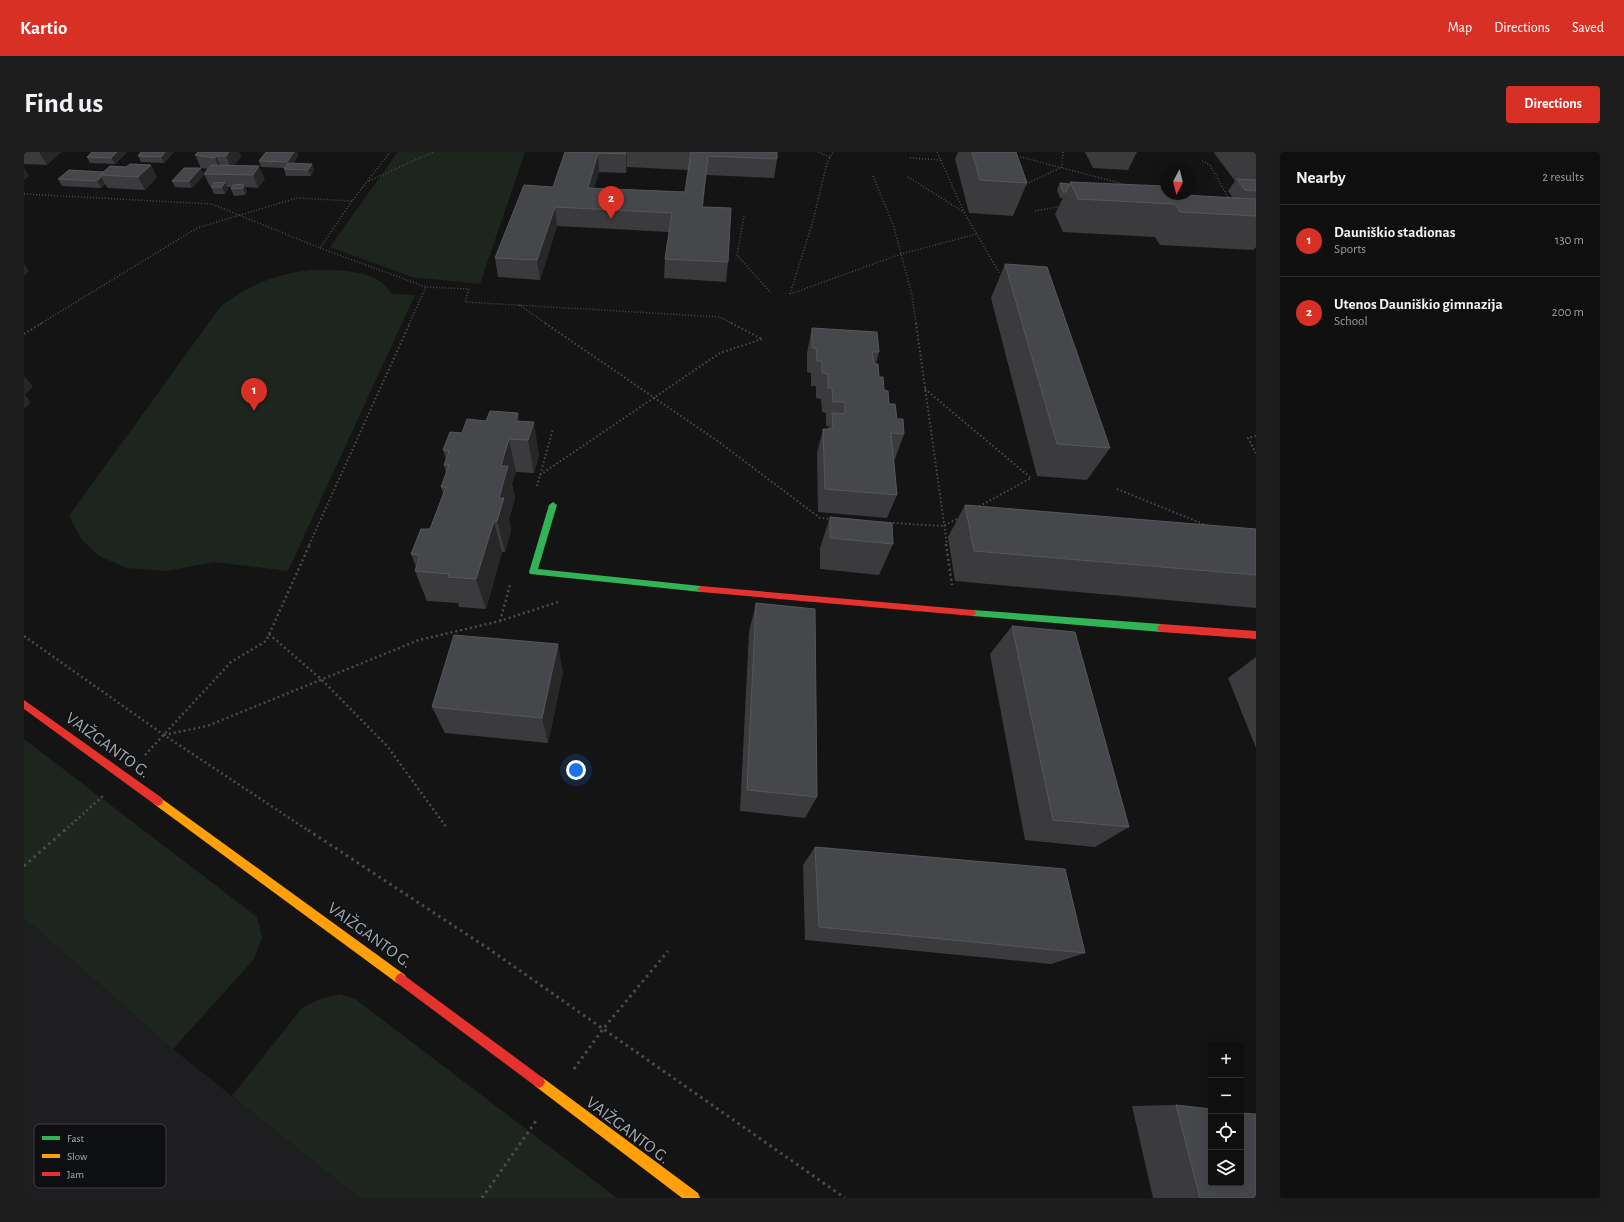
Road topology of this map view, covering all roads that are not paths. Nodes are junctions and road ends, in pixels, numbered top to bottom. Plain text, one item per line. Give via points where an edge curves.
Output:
1 (554, 505) dead end
2 (1256, 635) edge
3 (24, 704) edge
4 (693, 1198) edge

1 - 2 street via 533,572 829,601
3 - 4 street, VAIŽGANTO G. via 370,955

